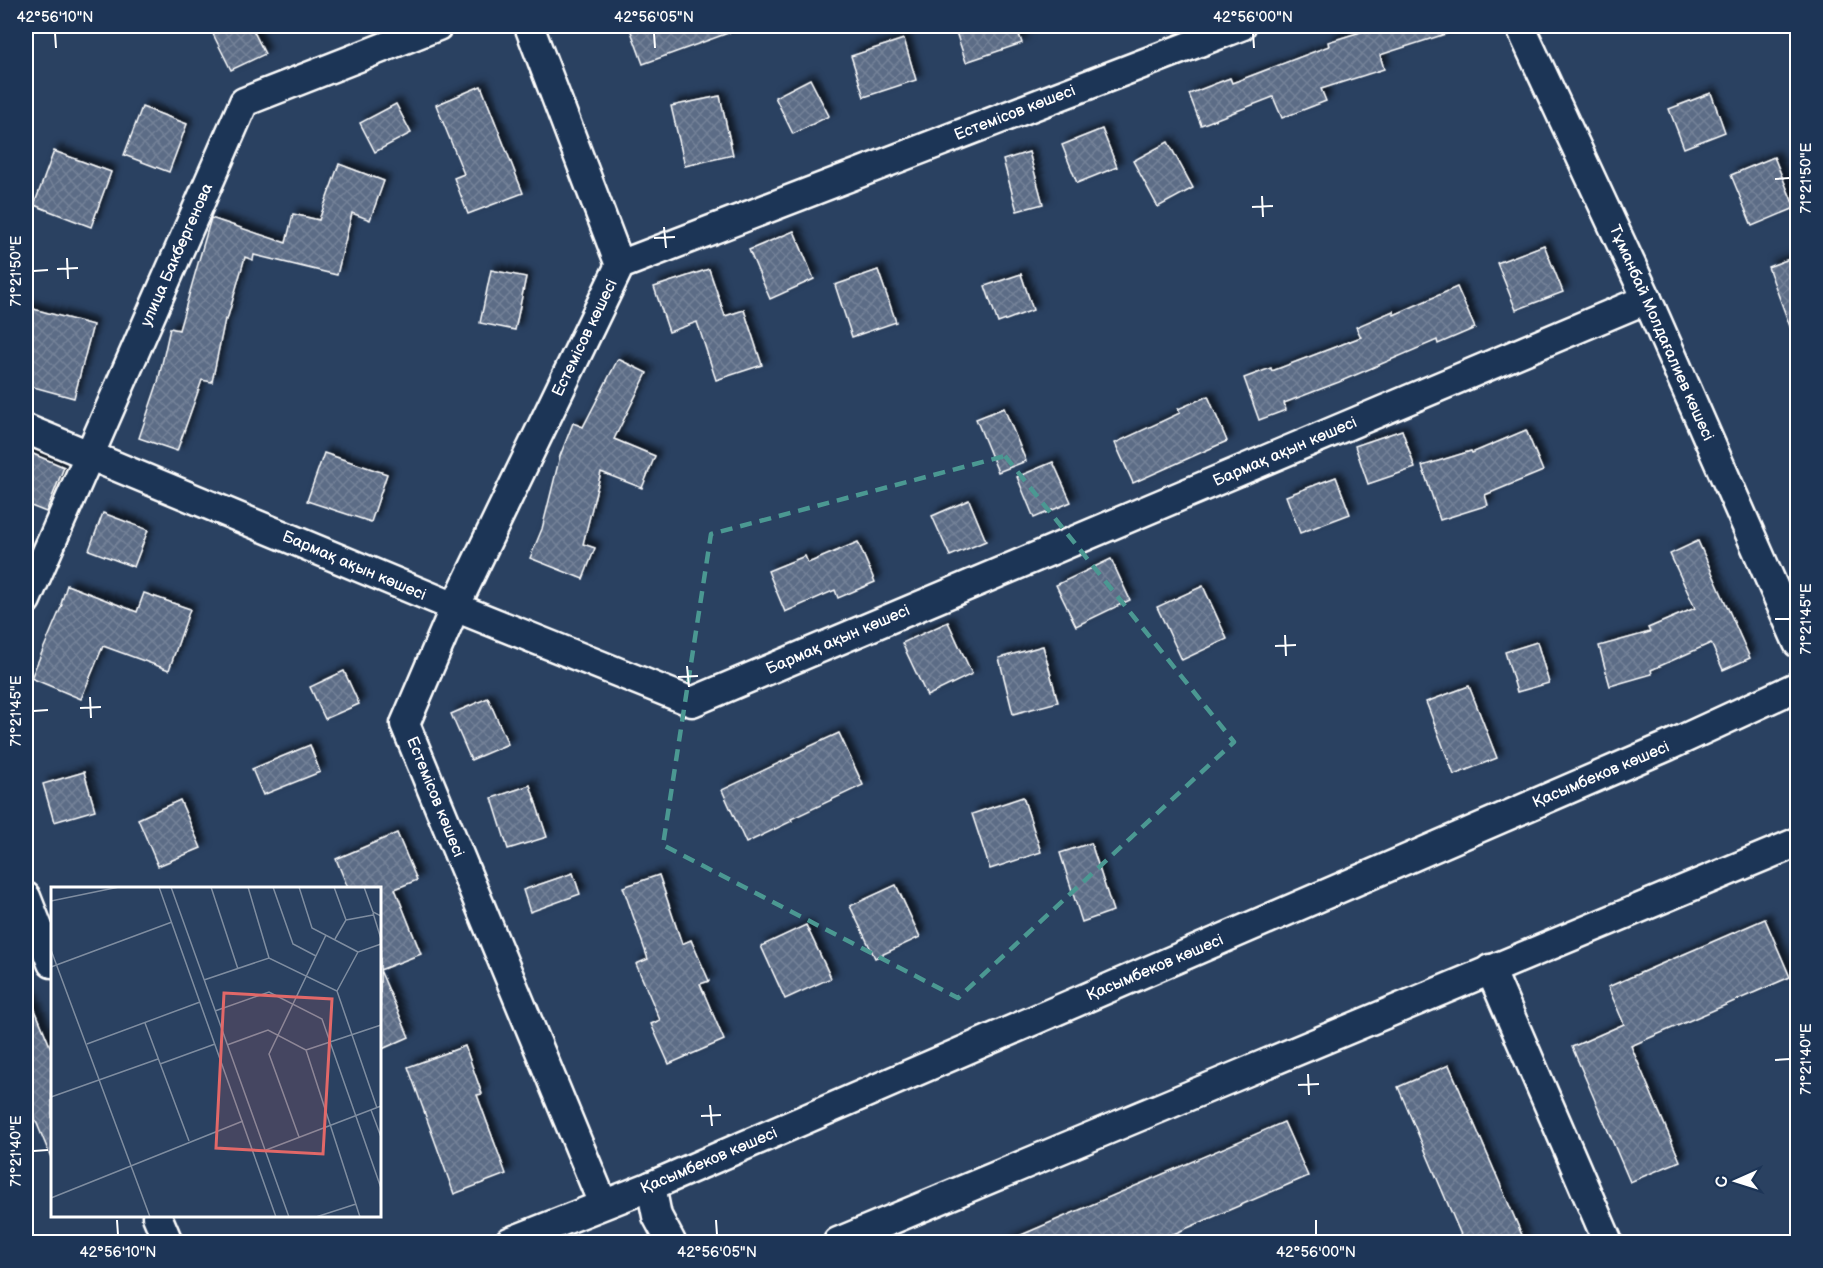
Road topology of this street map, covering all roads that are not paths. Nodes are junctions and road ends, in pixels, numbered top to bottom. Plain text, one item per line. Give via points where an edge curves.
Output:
1 (438, 26) edge
2 (529, 26) edge
3 (1241, 26) edge
4 (1520, 26) edge
5 (620, 265) junction
6 (1647, 299) junction
7 (26, 429) edge
8 (89, 456) junction
9 (26, 600) edge
10 (454, 608) junction
11 (1797, 643) edge
12 (1797, 686) edge
13 (1797, 842) edge
14 (26, 897) edge
15 (51, 960) edge
16 (1490, 969) junction
17 (651, 1186) junction
18 (603, 1204) junction
19 (158, 1217) edge
20 (168, 1242) edge
21 (509, 1242) edge
22 (671, 1242) edge
23 (838, 1242) edge
24 (1608, 1242) edge

1 - 8 street, улица Бакбергенова via 244,102
2 - 5 street, Естемісов көшесі
3 - 5 street, Естемісов көшесі
4 - 6 street, Тұманбай Молдағалиев көшесі
5 - 10 street, Естемісов көшесі
6 - 10 street, Бармақ ақын көшесі via 692,702
6 - 11 street, Тұманбай Молдағалиев көшесі
7 - 8 street, Бармақ ақын көшесі
8 - 9 street, улица Бакбергенова
8 - 10 street, Бармақ ақын көшесі
10 - 18 street, Естемісов көшесі via 405,724
12 - 17 street, Қасымбеков көшесі via 1657,751
13 - 16 street
14 - 15 street
16 - 23 street
16 - 24 street
17 - 18 street, Қасымбеков көшесі
17 - 22 street via 657,1216
18 - 21 street, Қасымбеков көшесі
19 - 20 street

